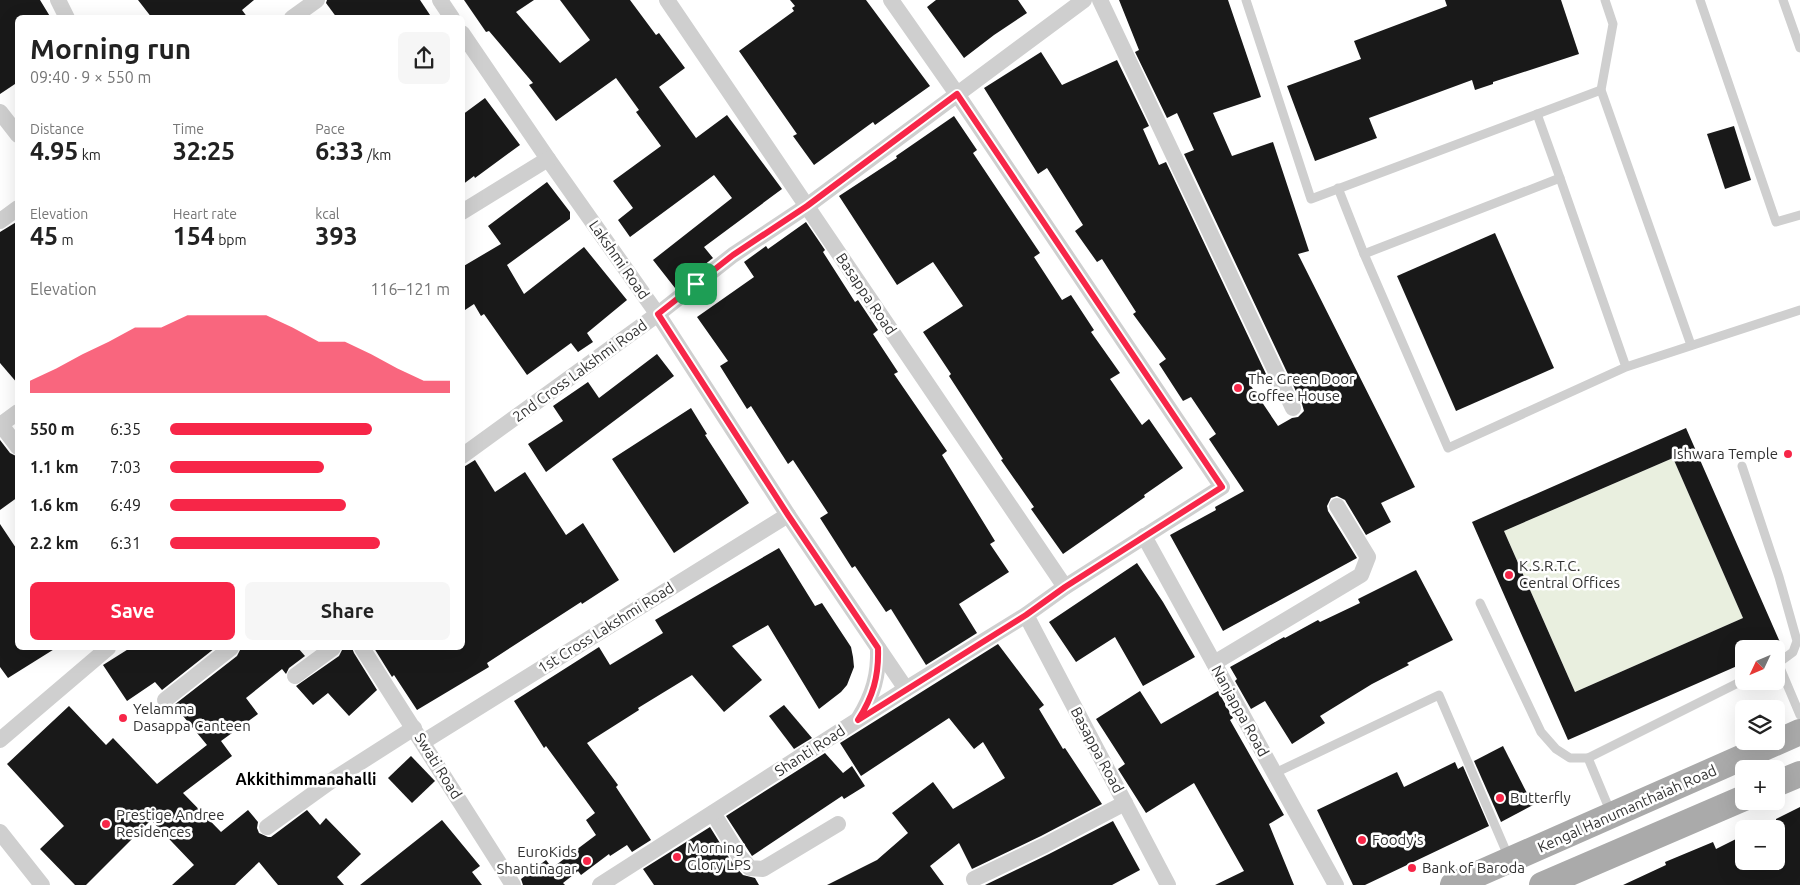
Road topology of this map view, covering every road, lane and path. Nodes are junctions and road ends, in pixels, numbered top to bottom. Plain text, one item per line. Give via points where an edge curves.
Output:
1 (58, 0) edge
2 (317, 0) edge
3 (440, 0) edge
4 (667, 0) edge
5 (891, 0) edge
6 (1084, 0) edge
7 (1100, 0) edge
8 (1246, 0) edge
9 (1605, 0) edge
10 (1700, 0) edge
11 (1783, 0) edge
12 (66, 15) edge
13 (296, 15) edge
14 (450, 15) edge
15 (465, 37) edge
16 (1800, 48) edge
17 (1601, 90) junction
18 (957, 94) junction
19 (0, 112) edge
20 (1537, 114) junction
21 (15, 132) edge
22 (548, 159) junction
23 (1560, 178) junction
24 (1338, 188) junction
25 (807, 206) junction
26 (15, 210) edge
27 (465, 210) edge
28 (1800, 215) edge
29 (0, 221) edge
30 (1364, 254) junction
31 (1800, 310) edge
32 (658, 314) junction
33 (1691, 345) junction
34 (1626, 367) junction
35 (1293, 408) dead end
36 (15, 414) edge
37 (0, 425) edge
38 (15, 443) edge
39 (465, 454) edge
40 (1742, 466) dead end
41 (1337, 506) dead end
42 (788, 515) junction
43 (1144, 536) junction
44 (1065, 587) junction
45 (1480, 603) dead end
46 (1026, 615) junction
47 (878, 648) junction
48 (106, 650) edge
49 (228, 650) edge
50 (330, 650) edge
51 (363, 650) edge
52 (1785, 658) edge
53 (1214, 663) junction
54 (295, 676) dead end
55 (1785, 681) edge
56 (1735, 684) edge
57 (906, 689) junction
58 (165, 700) dead end
59 (1800, 714) edge
60 (858, 720) junction
61 (414, 728) junction
62 (1800, 732) edge
63 (0, 740) edge
64 (423, 742) junction
65 (1588, 758) junction
66 (1275, 773) junction
67 (1800, 774) edge
68 (1785, 780) edge
69 (1735, 802) edge
70 (1125, 803) junction
71 (713, 813) junction
72 (1612, 816) junction
73 (838, 824) dead end
74 (267, 827) dead end
75 (2, 839) edge
76 (1510, 861) junction
77 (974, 878) dead end
78 (42, 885) edge
79 (513, 885) edge
80 (600, 885) edge
81 (1168, 885) edge
82 (1336, 885) edge
83 (1453, 885) edge
84 (1542, 885) edge

1 - 12 street
2 - 13 street
3 - 14 street
4 - 25 street, Basappa Road
5 - 18 street
6 - 18 street, 2nd Cross Lakshmi Road
7 - 35 street
8 - 24 lane via 1311,199
9 - 17 lane via 1614,24
10 - 28 lane via 1776,222
11 - 16 lane
15 - 22 street, Lakshmi Road
17 - 20 lane
17 - 33 lane
18 - 25 street, 2nd Cross Lakshmi Road
18 - 43 street, Shanti Road via 1222,487
19 - 21 street
20 - 23 lane
20 - 24 lane
22 - 27 street
22 - 32 street, Lakshmi Road
23 - 30 lane
23 - 34 lane
24 - 30 lane
25 - 32 street, 2nd Cross Lakshmi Road via 733,255
25 - 44 street, Basappa Road
26 - 29 street
30 - 34 lane via 1448,448
31 - 33 lane
32 - 39 street, 2nd Cross Lakshmi Road
32 - 42 street, Lakshmi Road
33 - 34 lane
36 - 37 street
37 - 38 street
40 - 52 lane via 1797,641 1793,652
41 - 53 street via 1368,557 1361,575
42 - 47 street, Lakshmi Road
42 - 64 street, 1st Cross Lakshmi Road
43 - 44 street, Shanti Road
43 - 53 street, Nanjappa Road
44 - 46 street, Shanti Road
45 - 65 lane via 1541,732 1556,749 1570,758
46 - 57 street, Shanti Road
46 - 70 street, Basappa Road
47 - 57 street, Lakshmi Road
47 - 60 street via 875,687
48 - 63 street
49 - 58 street
50 - 54 street
51 - 61 street, Swati Road
53 - 66 street, Nanjappa Road
55 - 59 lane
56 - 65 lane
57 - 60 street, Shanti Road
60 - 71 street, Shanti Road
61 - 64 street, Swati Road
61 - 74 street
62 - 72 main road, Kengal Hanumanthaiah Road
64 - 79 street, Swati Road
65 - 72 lane
66 - 76 lane via 1439,694
66 - 82 street, Nanjappa Road
67 - 68 main road
69 - 84 main road
70 - 77 street
70 - 81 street, Basappa Road
71 - 73 street via 750,868 763,869
71 - 80 street, Shanti Road
72 - 76 main road, Kengal Hanumanthaiah Road
75 - 78 street
76 - 83 main road, Kengal Hanumanthaiah Road

